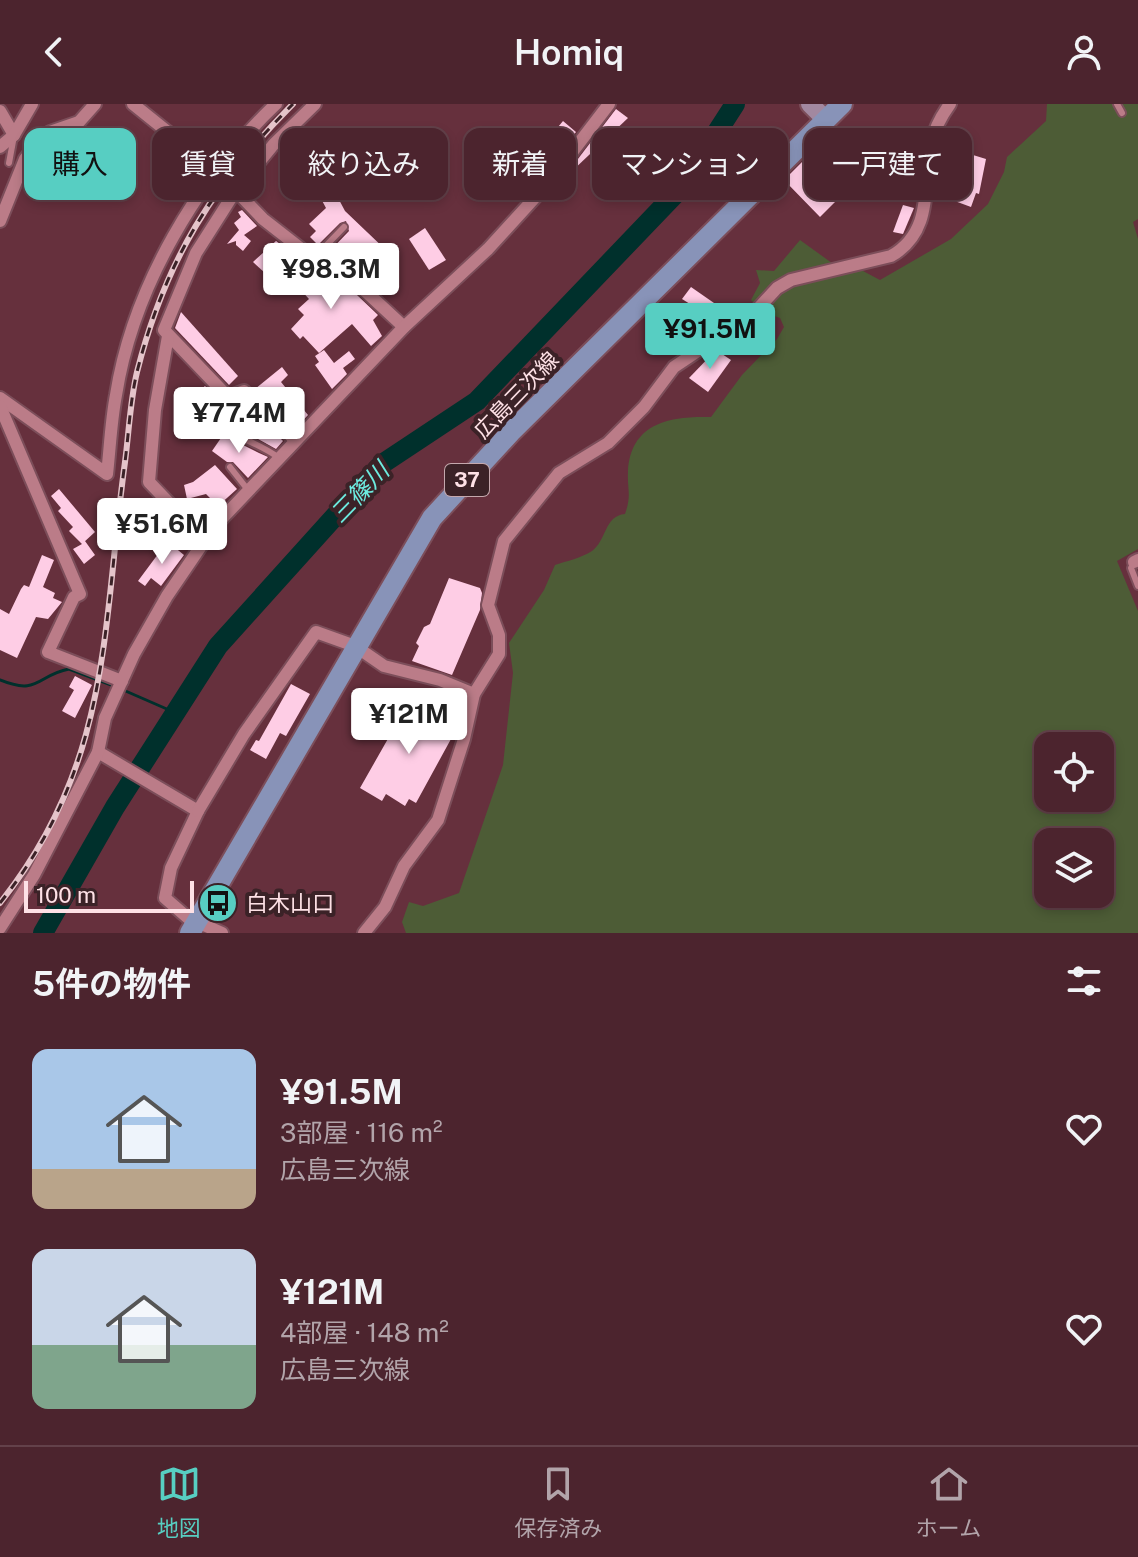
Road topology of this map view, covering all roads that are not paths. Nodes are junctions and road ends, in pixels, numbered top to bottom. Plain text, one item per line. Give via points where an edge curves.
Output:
1 (32, 104) edge
2 (95, 104) edge
3 (133, 104) edge
4 (276, 104) edge
5 (315, 104) edge
6 (609, 104) edge
7 (842, 104) edge
8 (950, 104) edge
9 (1117, 104) edge
10 (816, 110) edge
11 (0, 111) edge
12 (1122, 113) dead end
13 (163, 128) edge
14 (254, 128) edge
15 (14, 135) junction
16 (0, 147) edge
17 (264, 156) edge
18 (9, 163) dead end
19 (195, 200) edge
20 (230, 200) edge
21 (241, 200) edge
22 (0, 221) edge
23 (344, 227) dead end
24 (315, 257) junction
25 (404, 327) junction
26 (168, 336) junction
27 (228, 397) junction
28 (0, 398) edge
29 (0, 406) edge
30 (295, 440) junction
31 (280, 458) junction
32 (230, 467) dead end
33 (250, 492) junction
34 (214, 527) junction
35 (1136, 561) edge
36 (1138, 586) edge
37 (355, 646) junction
38 (122, 681) junction
39 (474, 694) junction
40 (100, 753) junction
41 (195, 810) junction
42 (0, 928) edge
43 (193, 928) edge
44 (222, 933) edge
45 (364, 933) edge

1 - 15 street
2 - 22 street via 79,122 50,132 37,144 25,159
3 - 13 street
4 - 14 street
5 - 17 street
6 - 25 street via 550,181 488,249
7 - 10 main road, 広島三次線 / 37
8 - 39 street via 931,147 924,212 903,249 777,288 753,314 674,367 608,443 559,473 544,489 499,554 488,605 499,635 499,654
9 - 12 lane
10 - 37 main road, 広島三次線 / 37 via 432,518
11 - 15 street
15 - 16 street
15 - 18 lane
19 - 28 street via 144,303 116,392 107,474
20 - 26 street via 185,276 164,330
21 - 24 street
23 - 24 lane
24 - 25 street via 362,288
25 - 30 street
26 - 27 street
26 - 34 street via 149,482 158,496
27 - 30 street via 244,391
27 - 31 lane via 210,418
29 - 38 street via 80,594 48,652
30 - 31 street
31 - 33 street
32 - 33 lane
33 - 34 street
34 - 38 street via 167,596
35 - 36 lane via 1131,568
37 - 39 street via 384,666
37 - 41 street via 316,632
37 - 43 main road, 広島三次線 / 37
38 - 40 street via 105,718
39 - 45 street via 438,820
40 - 41 street
40 - 42 street
41 - 43 street via 164,891
43 - 44 street

